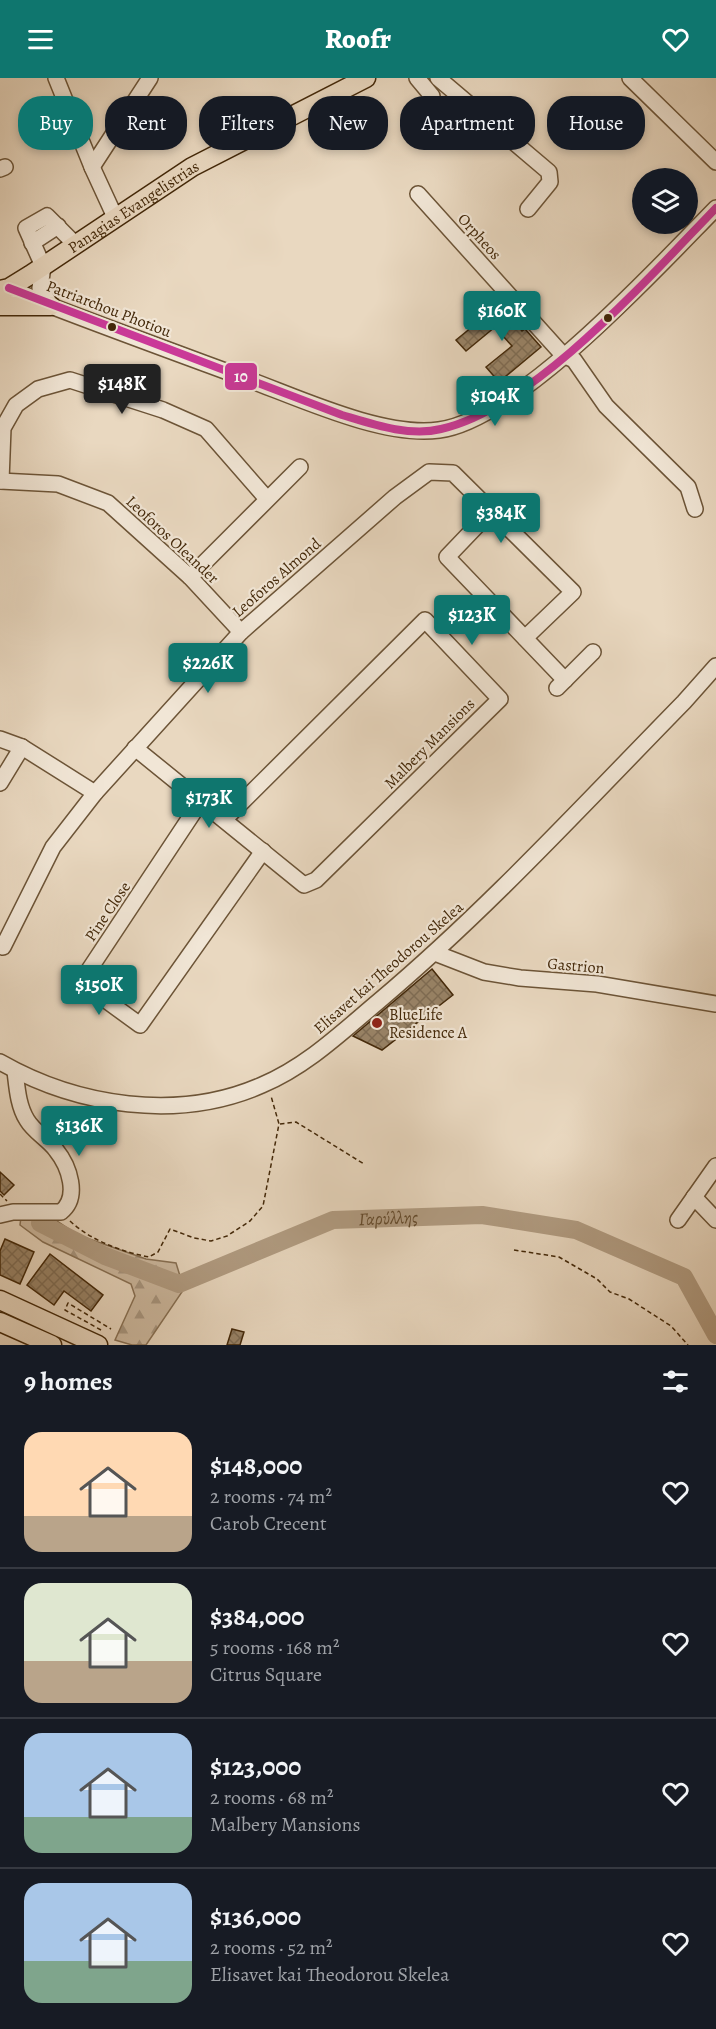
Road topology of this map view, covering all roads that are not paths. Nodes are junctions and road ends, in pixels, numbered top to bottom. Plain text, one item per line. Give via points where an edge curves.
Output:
1 (56, 78) edge
2 (150, 78) edge
3 (366, 78) edge
4 (417, 78) edge
5 (438, 78) edge
6 (630, 78) edge
7 (432, 96) dead end
8 (716, 162) edge
9 (92, 167) junction
10 (418, 194) dead end
11 (716, 208) edge
12 (528, 209) dead end
13 (116, 217) junction
14 (75, 244) junction
15 (43, 266) junction
16 (3, 292) edge
17 (0, 306) edge
18 (51, 306) junction
19 (563, 356) junction
20 (300, 467) dead end
21 (0, 481) edge
22 (267, 499) junction
23 (695, 509) dead end
24 (491, 511) junction
25 (189, 577) junction
26 (241, 632) junction
27 (525, 638) junction
28 (593, 652) dead end
29 (716, 666) edge
30 (0, 739) edge
31 (22, 747) junction
32 (135, 748) junction
33 (0, 783) edge
34 (95, 793) junction
35 (201, 801) junction
36 (224, 820) junction
37 (263, 851) junction
38 (3, 947) dead end
39 (435, 953) junction
40 (716, 1004) edge
41 (0, 1062) edge
42 (15, 1071) junction
43 (716, 1166) edge
44 (694, 1197) junction
45 (0, 1215) edge
46 (678, 1220) dead end
47 (716, 1220) edge
48 (0, 1300) edge
49 (0, 1322) edge
50 (52, 1345) edge
51 (98, 1345) edge

1 - 9 street
2 - 9 street
3 - 13 main road, Panagias Evangelistrias via 192,167
4 - 7 street
5 - 12 street via 549,172 550,182
6 - 8 street
9 - 13 street
10 - 19 street, Orpheos
11 - 19 street, Patriarchou Photiou via 615,310
13 - 14 main road, Panagias Evangelistrias
14 - 15 main road, Panagias Evangelistrias
14 - 15 street via 58,226 32,243
15 - 16 main road, Panagias Evangelistrias
15 - 18 street via 40,288
16 - 18 street, Patriarchou Photiou
17 - 18 main road
18 - 19 street, Patriarchou Photiou via 341,414 397,429 438,431 473,420 504,402
19 - 23 street, Orpheos via 574,360 606,406 688,487
20 - 22 street
21 - 22 street via 3,428 16,405 38,389 70,381 163,410 206,429
21 - 25 street, Leoforos Oleander via 58,484 108,502
22 - 25 street
24 - 26 street, Leoforos Almond via 453,473 429,472
24 - 27 street via 447,557
24 - 27 street via 573,592
25 - 26 street, Leoforos Oleander
26 - 32 street, Leoforos Almond
27 - 28 street via 561,684
29 - 39 street, Elisavet kai Theodorou Skelea
30 - 31 street
31 - 33 street
31 - 34 street
32 - 34 street, Leoforos Almond
32 - 35 street, Malbery Mansions
34 - 38 street, Leoforos Almond via 53,847
35 - 36 street, Malbery Mansions
35 - 37 street, Pine Close via 81,982 140,1025
36 - 37 street, Malbery Mansions
36 - 37 street, Malbery Mansions via 425,620 500,699 316,880 304,885
39 - 40 street, Gastrion via 484,972 597,984
39 - 42 street, Elisavet kai Theodorou Skelea via 304,1062 266,1083 221,1098 128,1104 66,1092
41 - 42 street, Elisavet kai Theodorou Skelea
42 - 45 street via 23,1112 57,1150 69,1179 71,1199 61,1212
43 - 44 street
44 - 46 street
44 - 47 street
48 - 51 main road
49 - 50 main road

